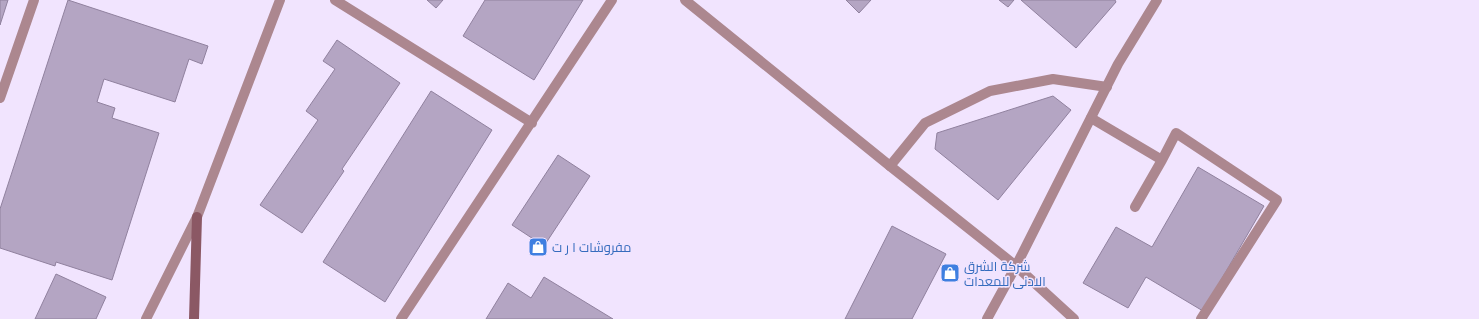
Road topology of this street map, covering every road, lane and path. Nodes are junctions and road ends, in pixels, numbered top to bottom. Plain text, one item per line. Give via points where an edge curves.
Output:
1 (34, 0) edge
2 (280, 0) edge
3 (335, 0) edge
4 (612, 0) edge
5 (685, 0) edge
6 (1157, 0) edge
7 (1107, 87) junction
8 (0, 98) edge
9 (1091, 118) junction
10 (532, 123) junction
11 (1162, 160) junction
12 (890, 166) junction
13 (1135, 207) dead end
14 (197, 217) junction
15 (1016, 266) junction
16 (146, 319) edge
17 (194, 319) edge
18 (402, 319) edge
19 (987, 319) edge
20 (1074, 319) edge
21 (1201, 319) edge

1 - 8 street
2 - 14 street
3 - 10 street
4 - 10 street
5 - 12 street
6 - 7 street
7 - 9 street
7 - 12 street via 1053,79 990,91 925,123
9 - 11 street
9 - 15 street
10 - 18 street
11 - 13 street
11 - 21 street via 1176,133 1277,200
12 - 15 street
14 - 16 street
14 - 17 street
15 - 19 street
15 - 20 street

